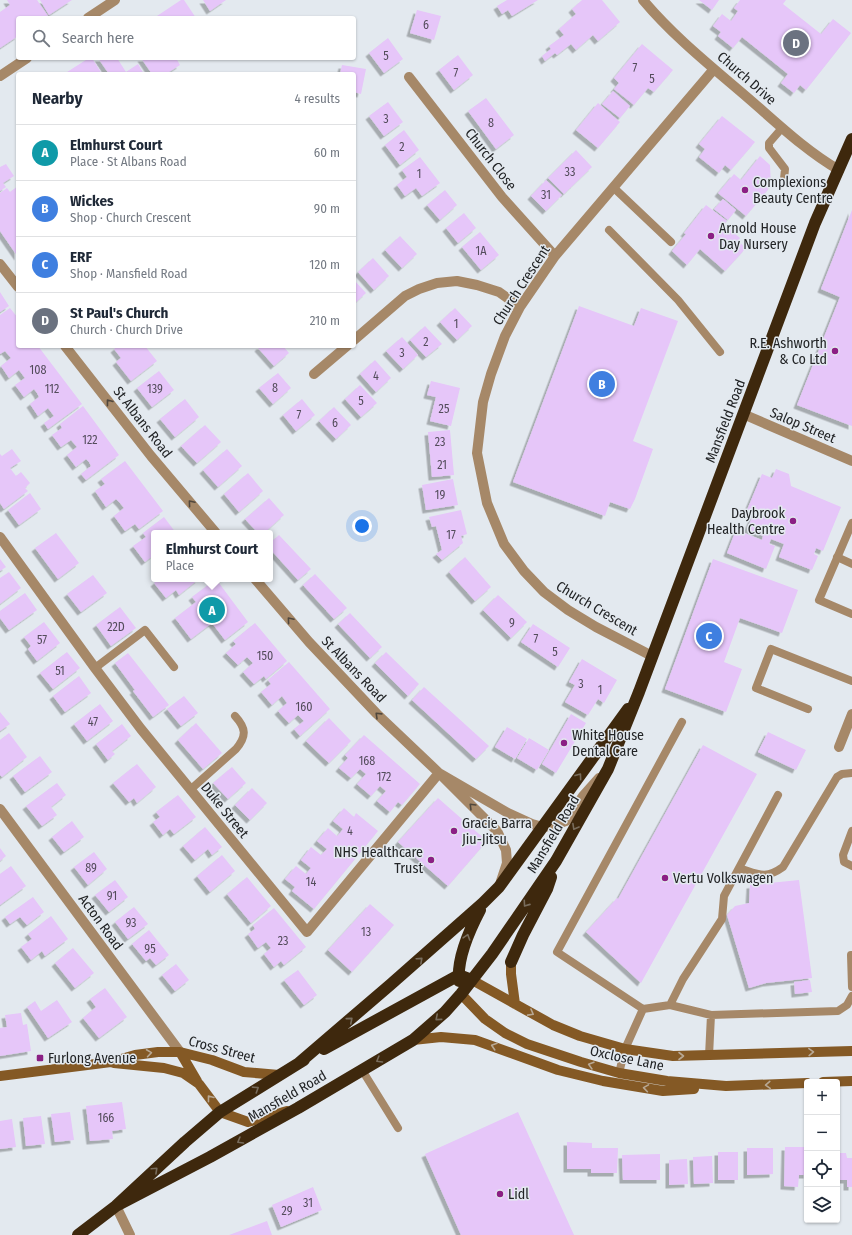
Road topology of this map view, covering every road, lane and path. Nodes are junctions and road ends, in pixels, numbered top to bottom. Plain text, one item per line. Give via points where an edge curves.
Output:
1 (115, 0) edge
2 (643, 0) edge
3 (91, 16) edge
4 (24, 60) edge
5 (714, 69) junction
6 (0, 76) edge
7 (409, 77) dead end
8 (782, 128) junction
9 (852, 139) edge
10 (839, 170) junction
11 (784, 179) dead end
12 (614, 188) junction
13 (609, 230) dead end
14 (671, 242) dead end
15 (555, 256) junction
16 (0, 264) edge
17 (16, 284) edge
18 (520, 307) junction
19 (356, 338) edge
20 (67, 348) edge
21 (345, 348) edge
22 (720, 352) dead end
23 (314, 374) dead end
24 (743, 414) junction
25 (852, 462) edge
26 (852, 523) edge
27 (213, 530) edge
28 (0, 537) edge
29 (837, 558) junction
30 (852, 564) edge
31 (258, 582) edge
32 (852, 614) edge
33 (652, 656) junction
34 (174, 667) dead end
35 (95, 668) junction
36 (852, 681) edge
37 (639, 692) junction
38 (808, 708) dead end
39 (852, 714) edge
40 (235, 716) dead end
41 (682, 722) dead end
42 (839, 747) dead end
43 (608, 769) junction
44 (439, 773) junction
45 (852, 773) edge
46 (190, 790) junction
47 (778, 795) dead end
48 (0, 809) edge
49 (543, 826) junction
50 (852, 831) edge
51 (556, 861) junction
52 (852, 866) edge
53 (739, 868) junction
54 (499, 887) junction
55 (483, 903) junction
56 (851, 954) dead end
57 (511, 962) joint
58 (458, 975) junction
59 (472, 980) junction
60 (852, 987) edge
61 (461, 994) junction
62 (852, 996) edge
63 (515, 1004) junction
64 (670, 1005) junction
65 (643, 1009) junction
66 (711, 1015) junction
67 (413, 1040) junction
68 (625, 1049) junction
69 (852, 1051) edge
70 (180, 1052) junction
71 (709, 1056) junction
72 (111, 1062) junction
73 (299, 1063) junction
74 (362, 1070) junction
75 (619, 1073) junction
76 (279, 1075) junction
77 (0, 1076) edge
78 (840, 1081) edge
79 (852, 1081) edge
80 (804, 1083) edge
81 (199, 1084) junction
82 (726, 1086) junction
83 (298, 1108) junction
84 (220, 1112) junction
85 (398, 1128) dead end
86 (116, 1206) junction
87 (78, 1235) edge
88 (130, 1235) edge

1 - 3 street
2 - 5 street, Church Drive via 665,25
4 - 6 street
5 - 8 street, Church Drive
5 - 12 street, Church Crescent
7 - 15 street, Church Close via 502,197
8 - 10 street, Church Drive via 824,162
8 - 11 lane via 769,143 769,148 784,169
9 - 10 highway, Mansfield Road
10 - 24 highway, Mansfield Road via 815,223
12 - 14 lane
12 - 15 street, Church Crescent
13 - 22 lane via 678,300
15 - 18 street, Church Crescent
16 - 17 street
18 - 19 street via 499,292 477,285 457,281 437,283 405,296
18 - 33 street, Church Crescent via 505,336 483,402 477,453 487,503 504,544 544,592 596,627
27 -> 20 street, St Albans Road via 151,456
21 - 23 street
24 - 25 street, Salop Street
24 - 33 highway, Mansfield Road
26 - 29 lane
28 - 35 street, Duke Street
29 - 30 lane
29 - 32 lane via 819,600
44 -> 31 street, St Albans Road via 377,714 314,648
33 - 37 highway, Mansfield Road
34 - 35 lane via 145,630
35 - 46 street, Duke Street
36 - 38 lane via 772,649 756,688
37 - 43 highway, Mansfield Road
49 -> 37 highway, Mansfield Road
39 - 42 street
40 - 46 lane via 243,728 241,744
41 - 65 lane via 557,952
43 - 49 street, St Albans Road via 583,796 566,821
43 -> 51 highway, Mansfield Road
44 - 46 street, Duke Street via 307,932
44 - 49 street, St Albans Road via 508,813
54 -> 44 street, St Albans Road via 507,863 506,850 497,831
45 - 53 lane via 837,777 783,867 773,874 763,875
47 - 53 lane
48 - 70 street, Acton Road
49 - 54 highway, Mansfield Road
50 - 52 lane via 843,855 844,862
51 - 57 highway via 547,889
51 -> 59 highway, Mansfield Road
53 - 64 lane via 724,896 722,920 683,979
54 - 55 highway, Mansfield Road
58 -> 55 highway, Mansfield Road via 468,932
73 -> 55 highway, Mansfield Road
56 - 60 lane
57 - 63 main road via 510,974
58 - 59 highway
58 - 61 highway, Mansfield Road
58 - 73 highway, Mansfield Road
59 - 61 highway, Mansfield Road
59 - 63 main road, Oxclose Lane
61 -> 67 highway, Mansfield Road
75 -> 61 main road, Oxclose Lane via 527,1044 485,1019
62 - 66 lane via 847,1005 838,1011
63 -> 68 main road, Oxclose Lane via 580,1036
64 - 65 lane
64 - 66 lane
65 - 68 lane
66 - 71 lane
67 -> 74 highway, Mansfield Road
82 -> 67 main road via 663,1091 558,1070 475,1040 442,1037
68 -> 71 main road, Oxclose Lane via 674,1056
68 - 75 lane
71 -> 69 main road, Oxclose Lane
72 -> 70 main road, Cross Street via 135,1055
70 - 76 main road, Cross Street via 244,1072
70 - 81 main road
72 - 77 main road, Cross Street
72 - 81 main road, Cross Street via 164,1068 183,1073
73 - 76 highway, Mansfield Road
74 - 83 highway, Mansfield Road
74 - 85 lane
75 - 82 main road, Oxclose Lane via 667,1081
84 -> 76 highway, Mansfield Road
78 - 79 main road
80 -> 82 main road, Oxclose Lane
84 -> 81 main road, Cross Street
83 - 84 main road via 248,1122
83 -> 86 highway, Mansfield Road
86 -> 84 highway, Mansfield Road
86 - 87 highway, Mansfield Road
86 - 88 street

